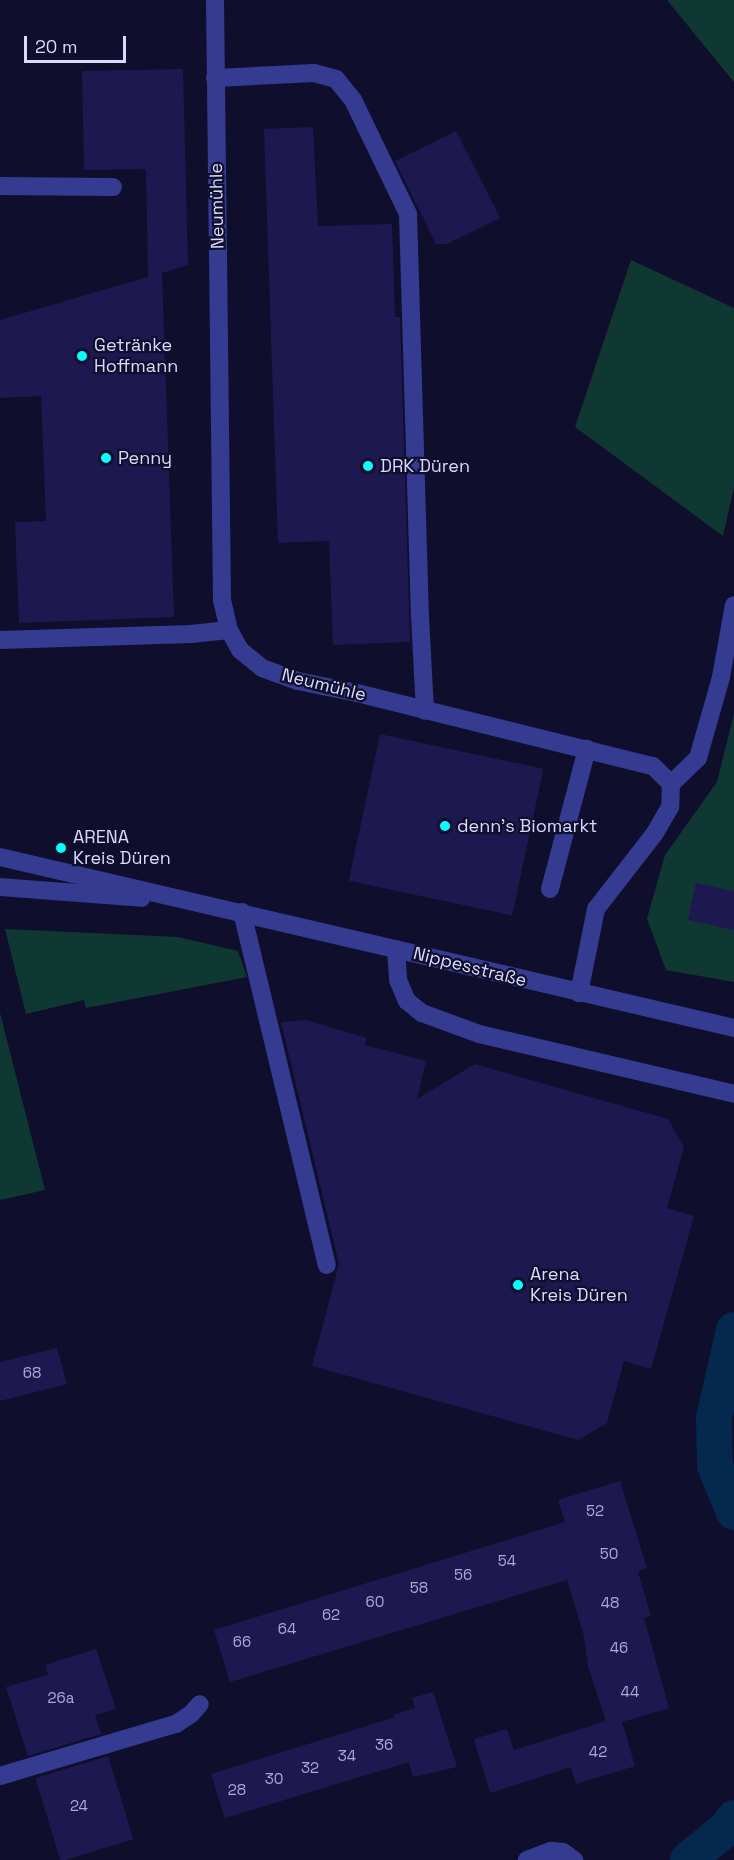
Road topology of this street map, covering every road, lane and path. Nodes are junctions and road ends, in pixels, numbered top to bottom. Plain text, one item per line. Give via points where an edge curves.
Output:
1 (214, 0) edge
2 (216, 78) junction
3 (0, 186) edge
4 (113, 187) dead end
5 (734, 605) edge
6 (229, 630) junction
7 (0, 640) edge
8 (425, 711) junction
9 (587, 749) junction
10 (671, 784) junction
11 (0, 857) edge
12 (0, 887) edge
13 (550, 889) dead end
14 (206, 903) junction
15 (242, 912) junction
16 (396, 949) junction
17 (579, 993) junction
18 (734, 1028) edge
19 (734, 1094) edge
20 (327, 1265) dead end
21 (200, 1704) dead end
22 (0, 1776) edge
23 (527, 1860) edge
24 (574, 1860) edge

1 - 2 street, Neumühle
2 - 6 street, Neumühle via 222,600
2 - 8 street via 314,73 336,79 353,100 408,214
3 - 4 street
5 - 10 street via 722,677 698,758
6 - 7 street
6 - 8 street, Neumühle via 240,650 262,668 298,681
8 - 9 street, Neumühle
9 - 10 street, Neumühle via 653,766
9 - 13 street
10 - 17 street via 670,807 655,833 596,909
11 - 14 street, Nippesstraße
12 - 14 street, Nippesstraße
14 - 15 street, Nippesstraße
15 - 16 street, Nippesstraße
15 - 20 street
16 - 17 street, Nippesstraße
16 - 19 street via 398,980 407,1001 422,1013 480,1034
17 - 18 street, Nippesstraße
21 - 22 street via 176,1724
23 - 24 street via 551,1851 563,1852

